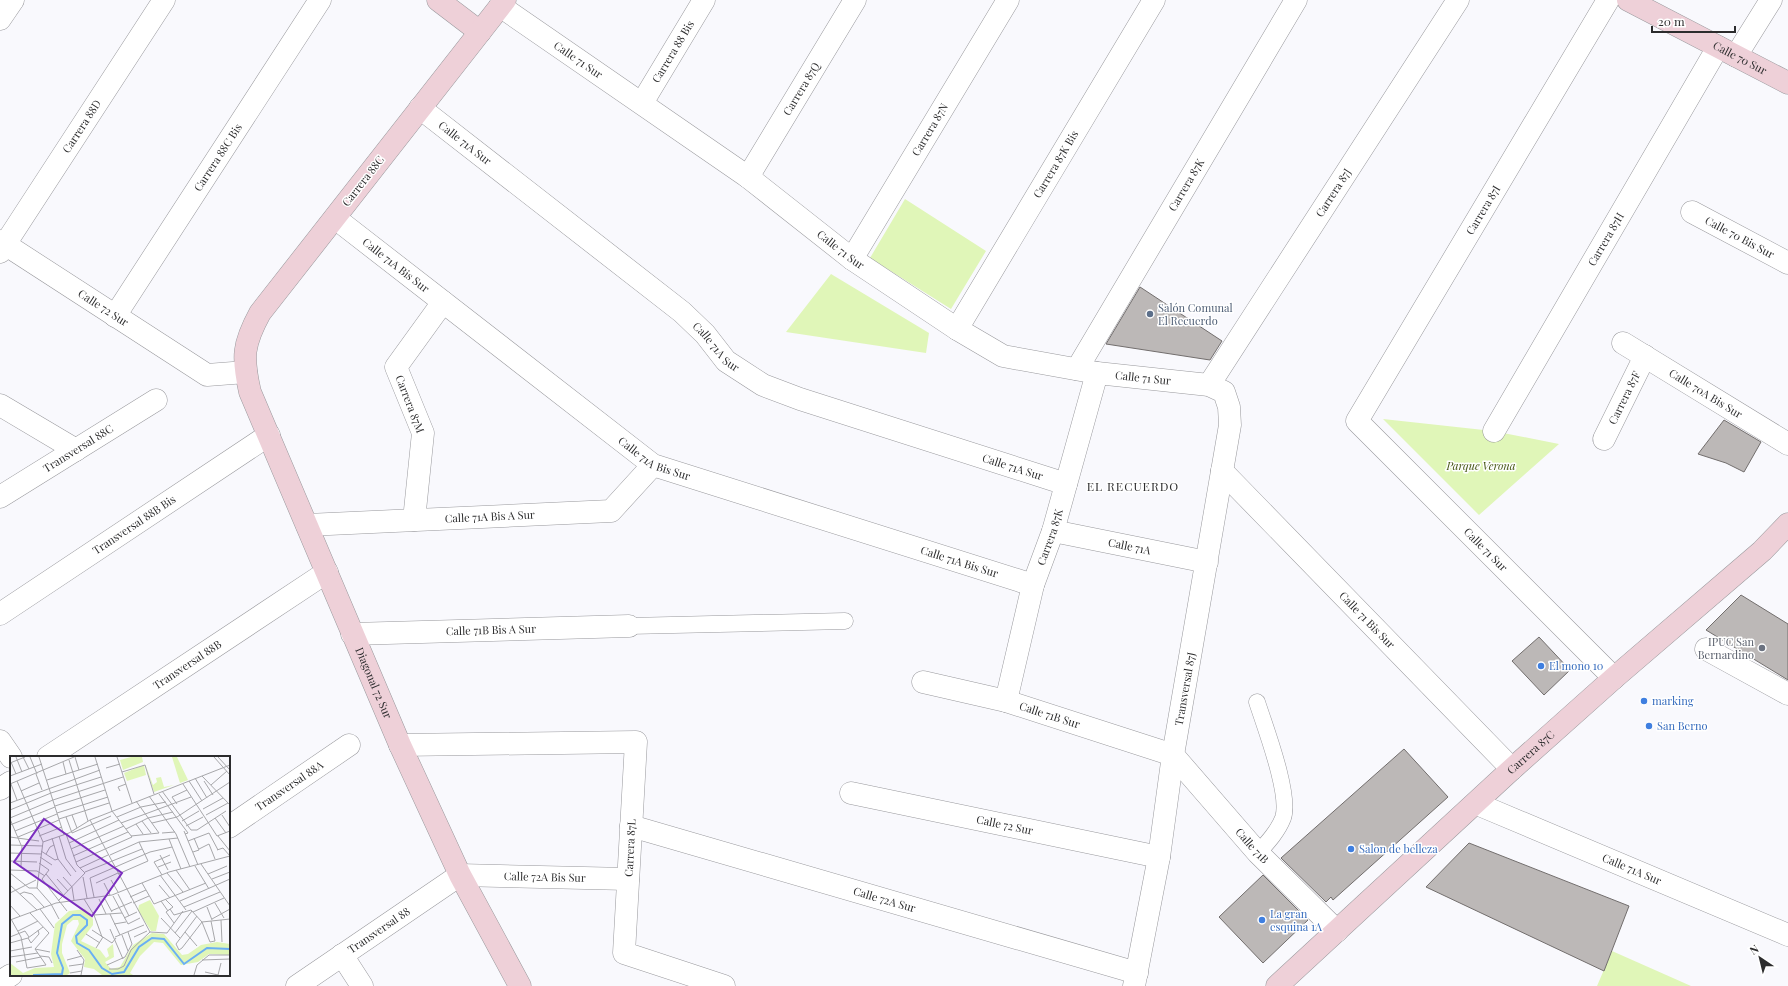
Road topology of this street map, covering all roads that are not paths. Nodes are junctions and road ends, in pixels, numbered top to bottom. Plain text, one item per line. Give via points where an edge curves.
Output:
1 (13, 0) edge
2 (164, 0) edge
3 (320, 0) edge
4 (438, 0) edge
5 (704, 0) edge
6 (855, 0) edge
7 (1008, 0) edge
8 (1154, 0) edge
9 (1296, 0) edge
10 (1458, 0) edge
11 (1608, 0) edge
12 (1628, 0) edge
13 (1771, 0) edge
14 (503, 3) edge
15 (0, 19) edge
16 (480, 32) junction
17 (1727, 51) junction
18 (1788, 83) edge
19 (642, 104) junction
20 (420, 108) junction
21 (748, 177) junction
22 (1692, 212) dead end
23 (335, 218) junction
24 (2, 246) edge
25 (852, 259) junction
26 (1788, 263) edge
27 (443, 302) junction
28 (115, 316) junction
29 (957, 329) junction
30 (1623, 343) dead end
31 (1645, 356) junction
32 (1087, 371) junction
33 (246, 372) junction
34 (1216, 388) junction
35 (156, 400) dead end
36 (0, 405) edge
37 (1358, 421) joint
38 (1494, 431) dead end
39 (269, 435) junction
40 (1604, 439) dead end
41 (1788, 444) edge
42 (76, 450) junction
43 (653, 465) junction
44 (1222, 471) junction
45 (1066, 484) junction
46 (0, 497) edge
47 (414, 520) junction
48 (1788, 524) edge
49 (307, 525) junction
50 (1053, 531) junction
51 (1207, 562) junction
52 (327, 572) junction
53 (1033, 585) junction
54 (0, 614) edge
55 (845, 621) dead end
56 (629, 626) joint
57 (352, 634) junction
58 (1706, 649) dead end
59 (1614, 678) junction
60 (923, 682) dead end
61 (1788, 694) edge
62 (1006, 701) junction
63 (1257, 702) dead end
64 (0, 741) edge
65 (349, 745) dead end
66 (400, 745) junction
67 (1173, 754) junction
68 (10, 756) edge
69 (50, 756) edge
70 (1512, 769) junction
71 (10, 783) edge
72 (0, 789) edge
73 (851, 793) dead end
74 (1476, 804) junction
75 (230, 826) edge
76 (631, 826) junction
77 (1258, 853) junction
78 (1159, 857) junction
79 (460, 875) junction
80 (628, 879) junction
81 (1337, 931) junction
82 (1788, 935) edge
83 (342, 955) junction
84 (10, 976) edge
85 (1135, 980) edge
86 (0, 982) edge
87 (297, 986) edge
88 (362, 986) edge
89 (520, 986) edge
90 (724, 986) edge
91 (1277, 986) edge

1 - 15 street
2 - 24 street, Carrera 88D
3 - 28 street, Carrera 88C Bis
4 - 16 street
5 - 19 street, Carrera 88 Bis
6 - 21 street, Carrera 87Q
7 - 25 street, Carrera 87N
8 - 29 street, Carrera 87K Bis
9 - 32 street, Carrera 87K
10 - 34 street, Carrera 87J
11 - 37 street, Carrera 87I
12 - 17 street, Calle 70 Sur
13 - 17 street, Carrera 87H
14 - 16 street, Carrera 88C
14 - 19 street, Calle 71 Sur
16 - 20 street, Carrera 88C
17 - 18 street, Calle 70 Sur
17 - 38 street, Carrera 87H
19 - 21 street, Calle 71 Sur
20 - 23 street, Carrera 88C
20 - 45 street, Calle 71A Sur via 682,312 706,334 726,361 763,385
21 - 25 street, Calle 71 Sur
22 - 26 street, Calle 70 Bis Sur
23 - 27 street, Calle 71A Bis Sur
23 - 33 street, Carrera 88C via 260,313 249,333 245,351
24 - 28 street, Calle 72 Sur
25 - 29 street, Calle 71 Sur
27 - 43 street, Calle 71A Bis Sur
27 - 47 street, Carrera 87M via 396,367 423,434
28 - 33 street, Calle 72 Sur via 207,375
29 - 32 street, Calle 71 Sur via 1003,356
30 - 31 street, Calle 70A Bis Sur
31 - 40 street, Carrera 87F
31 - 41 street, Calle 70A Bis Sur
32 - 34 street, Calle 71 Sur
32 - 45 street, Carrera 87K
33 - 39 street, Diagonal 72 Sur via 250,392
34 - 44 street, Transversal 87J via 1229,407 1230,425
35 - 42 street, Transversal 88C
36 - 42 street
37 - 59 street, Calle 71 Sur
39 - 49 street, Diagonal 72 Sur
39 - 54 street, Transversal 88B Bis
42 - 46 street, Transversal 88C
43 - 47 street, Calle 71A Bis A Sur via 612,511
43 - 53 street, Calle 71A Bis Sur
44 - 51 street, Transversal 87J
44 - 70 street, Calle 71 Bis Sur
45 - 50 street, Carrera 87K
47 - 49 street, Calle 71A Bis A Sur
48 - 59 street, Carrera 87C via 1762,551
49 - 52 street, Diagonal 72 Sur
50 - 51 street, Calle 71A
50 - 53 street, Carrera 87K
51 - 67 street, Transversal 87J
52 - 57 street, Diagonal 72 Sur
52 - 69 street, Transversal 88B
53 - 62 street, Carrera 87K
55 - 56 lane
56 - 57 street, Calle 71B Bis A Sur
57 - 66 street, Diagonal 72 Sur
58 - 61 street
59 - 70 street, Carrera 87C
60 - 62 street, Calle 71B Sur
62 - 67 street, Calle 71B Sur
63 - 77 lane via 1283,789 1283,816 1272,837
64 - 68 street
65 - 75 street, Transversal 88A
66 - 76 street, Carrera 87L via 636,742
66 - 79 street, Diagonal 72 Sur
67 - 77 street, Calle 71B
67 - 78 street, Transversal 87J
70 - 74 street, Carrera 87C
71 - 72 street
73 - 78 street, Calle 72 Sur
74 - 81 street, Carrera 87C via 1440,834
74 - 82 street, Calle 71A Sur
76 - 80 street, Carrera 87L
76 - 85 street, Calle 72A Sur
77 - 81 street, Calle 71B
78 - 85 street, Transversal 87J
79 - 80 street, Calle 72A Bis Sur
79 - 83 street, Transversal 88
79 - 89 street, Diagonal 72 Sur
80 - 90 street, Carrera 87L via 624,953
81 - 91 street, Carrera 87C
83 - 87 street, Transversal 88
83 - 88 street
84 - 86 street

